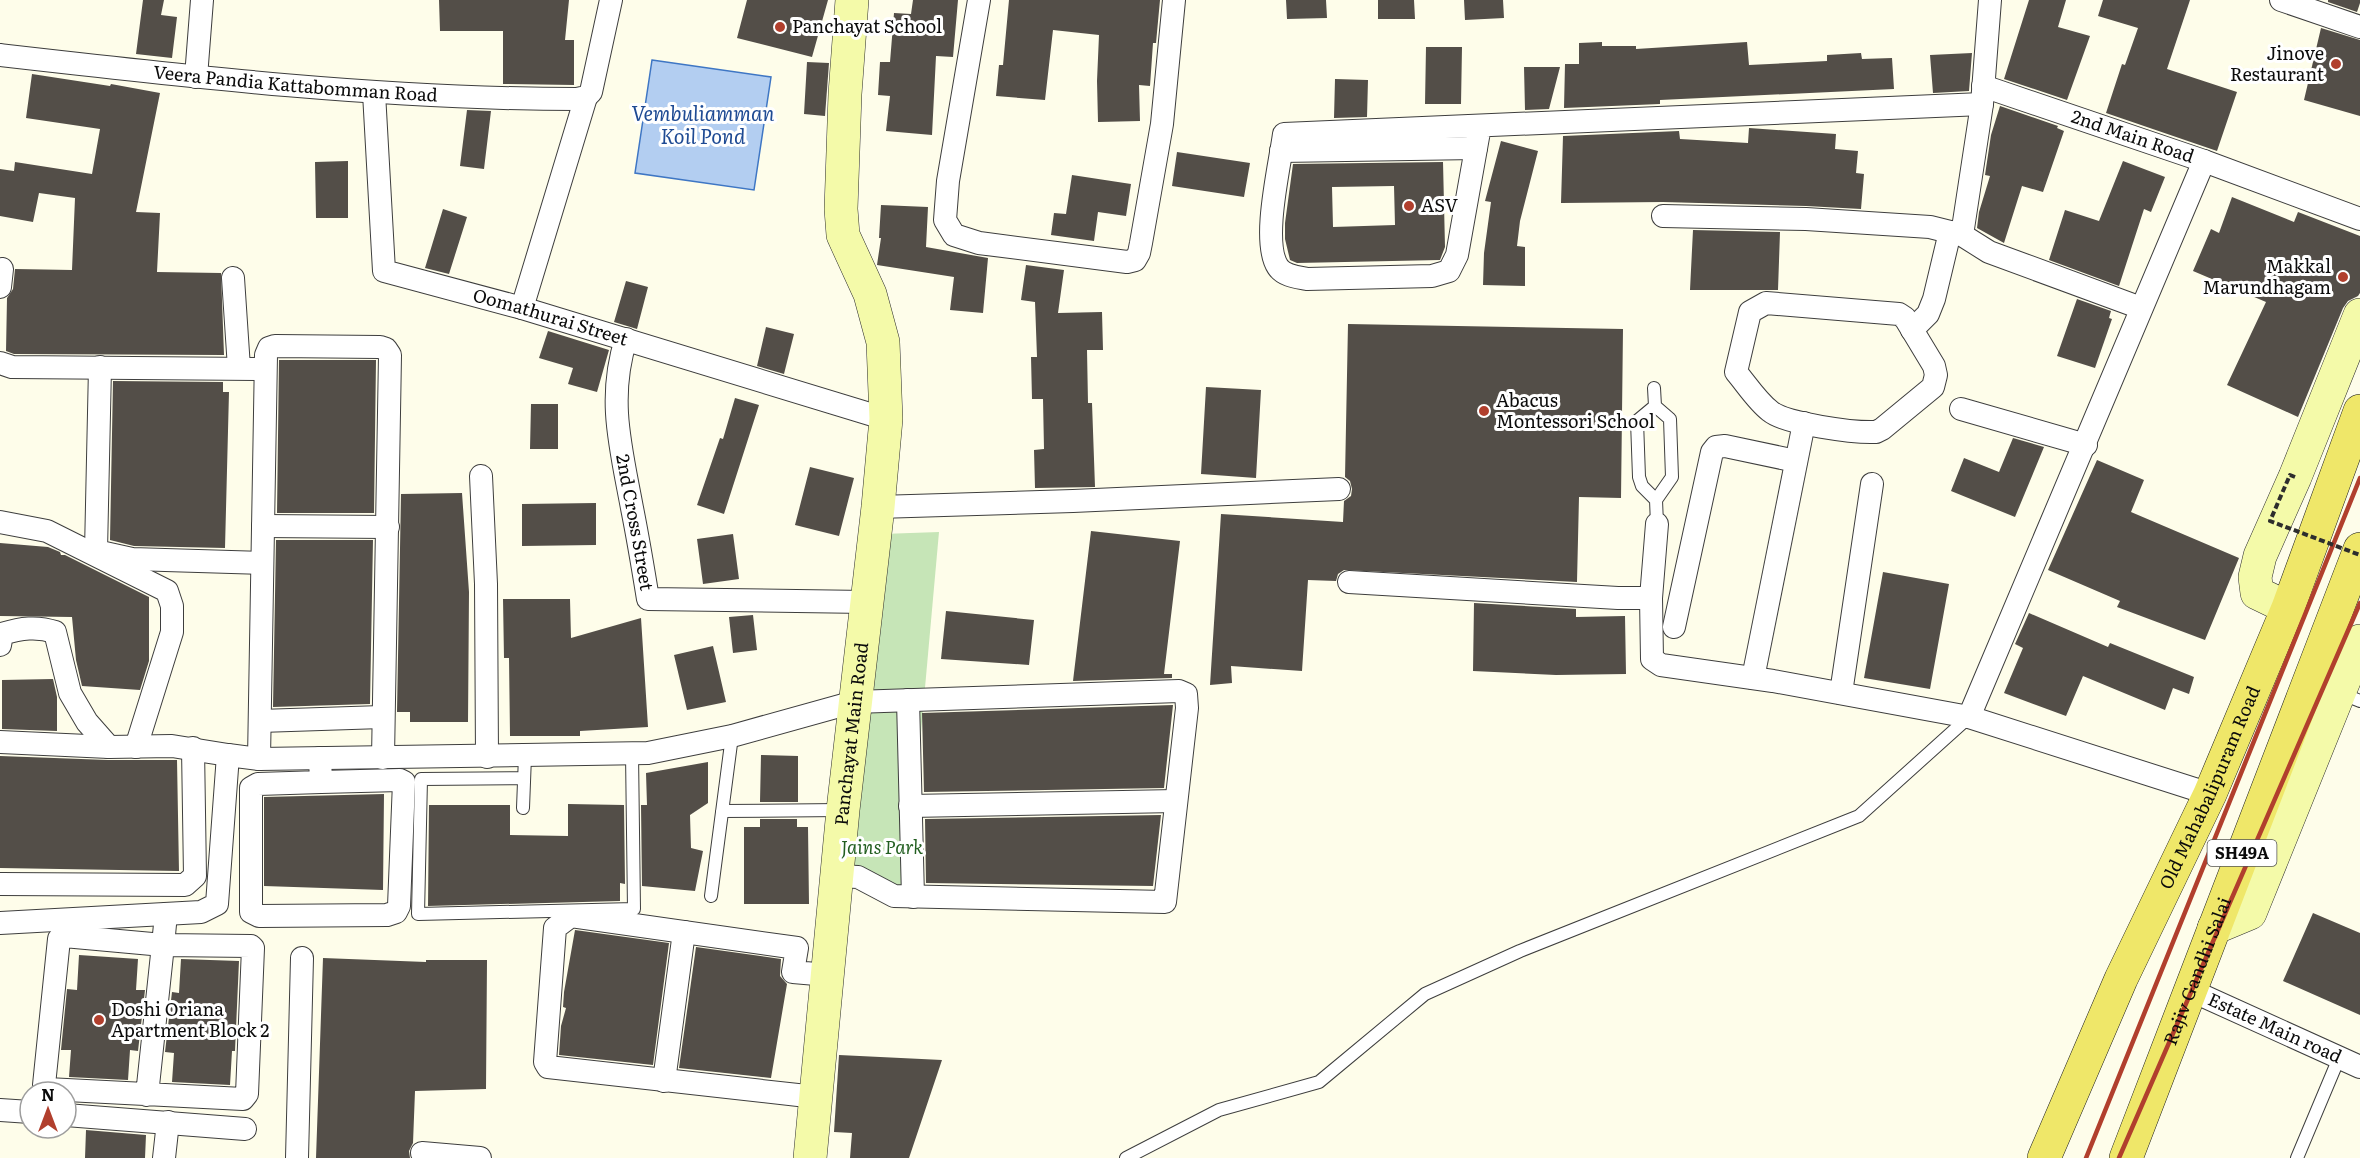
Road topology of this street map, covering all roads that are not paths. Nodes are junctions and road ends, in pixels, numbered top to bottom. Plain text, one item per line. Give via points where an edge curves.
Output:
1 (202, 0) edge
2 (611, 0) edge
3 (852, 0) edge
4 (979, 0) edge
5 (1174, 0) edge
6 (1990, 0) edge
7 (2281, 0) edge
8 (2360, 27) edge
9 (0, 55) edge
10 (196, 77) junction
11 (374, 93) junction
12 (588, 94) junction
13 (1982, 95) junction
14 (1480, 126) junction
15 (1283, 143) junction
16 (1476, 148) junction
17 (2204, 161) junction
18 (1663, 216) dead end
19 (2360, 219) edge
20 (1956, 234) junction
21 (233, 278) dead end
22 (522, 308) junction
23 (2141, 308) junction
24 (2360, 315) edge
25 (1912, 330) junction
26 (626, 339) junction
27 (0, 363) edge
28 (100, 367) junction
29 (238, 368) junction
30 (266, 369) junction
31 (1654, 388) dead end
32 (1655, 406) junction
33 (1961, 410) dead end
34 (2360, 411) edge
35 (886, 419) junction
36 (1804, 423) junction
37 (2086, 445) junction
38 (1796, 461) junction
39 (481, 476) dead end
40 (1872, 484) dead end
41 (1340, 489) dead end
42 (1656, 500) junction
43 (878, 507) junction
44 (0, 522) edge
45 (1657, 524) joint
46 (263, 526) junction
47 (388, 527) junction
48 (2360, 549) edge
49 (262, 563) junction
50 (1348, 582) dead end
51 (1651, 598) junction
52 (866, 602) junction
53 (2288, 608) junction
54 (1674, 627) dead end
55 (2360, 641) edge
56 (0, 645) edge
57 (1753, 678) junction
58 (2331, 690) edge
59 (1841, 693) junction
60 (908, 700) junction
61 (854, 702) junction
62 (382, 717) junction
63 (1969, 717) junction
64 (260, 721) junction
65 (732, 736) junction
66 (0, 742) edge
67 (109, 747) junction
68 (136, 747) junction
69 (193, 748) junction
70 (632, 753) junction
71 (228, 755) junction
72 (487, 756) junction
73 (320, 758) junction
74 (383, 758) junction
75 (263, 759) junction
76 (525, 767) junction
77 (321, 782) junction
78 (2210, 794) junction
79 (1176, 801) junction
80 (910, 806) junction
81 (523, 808) dead end
82 (843, 810) junction
83 (722, 811) junction
84 (837, 876) junction
85 (0, 884) edge
86 (711, 896) dead end
87 (913, 897) junction
88 (166, 914) junction
89 (0, 923) edge
90 (684, 932) junction
91 (163, 945) junction
92 (302, 958) dead end
93 (828, 975) junction
94 (2190, 990) junction
95 (2350, 1062) edge
96 (664, 1081) junction
97 (147, 1095) junction
98 (816, 1097) junction
99 (0, 1110) edge
100 (18, 1111) edge
101 (78, 1116) edge
102 (168, 1122) junction
103 (245, 1129) dead end
104 (422, 1153) dead end
105 (164, 1158) edge
106 (297, 1158) edge
107 (480, 1158) edge
108 (810, 1158) edge
109 (1126, 1158) edge
110 (2044, 1158) edge
111 (2126, 1158) edge
112 (2297, 1158) edge

1 - 10 street
2 - 12 street
3 - 35 street, Panchayat Main Road via 845,94 843,235 870,294 883,342
4 - 5 street via 945,220 954,235 979,243 1126,262 1135,260 1141,243 1162,124
6 - 13 street
7 - 8 street
9 - 10 street, Veera Pandia Kattabomman Road
10 - 11 street, Veera Pandia Kattabomman Road
11 - 12 street, Veera Pandia Kattabomman Road via 563,99
11 - 22 street, Oomathurai Street via 384,271
12 - 22 street
13 - 14 street
13 - 17 street, 2nd Main Road
13 - 20 street
14 - 15 street
14 - 16 street
15 - 16 street
15 - 16 street via 1269,234 1278,267 1289,276 1307,279 1432,276 1449,270 1458,255
17 - 19 street, 2nd Main Road
17 - 23 street
18 - 20 street via 1806,219 1930,227
20 - 23 street via 1989,252
20 - 25 street via 1928,314
21 - 29 street
22 - 26 street, Oomathurai Street
23 - 37 street
24 - 53 street via 2260,556 2255,577 2258,593
25 - 36 street via 1934,366 1933,387 1876,432
25 - 36 street via 1899,314 1766,303 1750,312 1736,372 1769,411
26 - 35 street, Oomathurai Street
26 - 52 street, 2nd Cross Street via 616,382 616,410 648,599
27 - 28 street via 12,367
28 - 29 street
28 - 49 street via 96,551 132,559
29 - 30 street
30 - 46 street
30 - 47 street via 266,355 275,346 386,349 390,355
31 - 32 lane
32 - 42 lane via 1670,419 1671,477
32 - 42 lane via 1637,421 1639,477
33 - 37 street
34 - 53 main road, Old Mahabalipuram Road / SH49A
35 - 43 street, Panchayat Main Road
36 - 38 street
37 - 63 street
38 - 54 street via 1725,446 1712,452
38 - 57 street
39 - 72 street
40 - 59 street
41 - 43 street
42 - 45 lane
43 - 52 street, Panchayat Main Road
44 - 68 street via 47,531 167,591 172,606 172,632
45 - 51 street
46 - 47 street
46 - 49 street
47 - 62 street
48 - 58 main road, Rajiv Gandhi Salai / SH49A
49 - 64 street
50 - 51 street
51 - 57 street via 1654,663
52 - 61 street, Panchayat Main Road
53 - 78 main road, Old Mahabalipuram Road / SH49A
55 - 58 street
56 - 67 street via 3,634 17,629 42,627 55,632 70,693 87,722
57 - 59 street
58 - 94 main road, Rajiv Gandhi Salai / SH49A via 2214,928
59 - 63 street
60 - 61 street
60 - 79 street via 1179,691 1186,694 1186,708
60 - 80 street
61 - 65 street
61 - 82 street, Panchayat Main Road
62 - 64 street
62 - 74 street
63 - 78 street
63 - 109 lane via 1859,816 1521,951 1425,994 1319,1082 1219,1110
64 - 75 street
65 - 70 street
65 - 83 lane
66 - 67 street
67 - 68 street
68 - 69 street
69 - 71 street
69 - 85 street via 195,876 185,885
70 - 76 street
70 - 76 lane via 634,909 418,914 421,778
71 - 75 street
71 - 88 street via 217,904 201,912
72 - 74 street
72 - 76 street
73 - 74 street
73 - 75 street
73 - 77 street
76 - 81 lane
77 - 77 street via 404,782 396,912 259,916 251,912 251,788 258,784
78 - 110 main road, Old Mahabalipuram Road / SH49A via 2121,979
79 - 80 street
79 - 87 street via 1165,902
80 - 87 street
82 - 83 lane
82 - 84 street, Panchayat Main Road
83 - 86 lane
84 - 87 street via 858,877 894,896
84 - 93 street, Panchayat Main Road
88 - 89 street
88 - 91 street
90 - 93 street via 797,948 793,972
90 - 96 street
90 - 96 street via 571,916 555,928 545,1062 548,1067
91 - 97 street
91 - 97 street via 253,948 247,1094 243,1099
91 - 97 street via 64,936 59,939 44,1085 47,1089
92 - 106 street
93 - 98 street, Panchayat Main Road
94 - 95 street, Estate Main road
94 - 111 main road, Rajiv Gandhi Salai / SH49A
95 - 112 lane
96 - 98 street
98 - 108 street, Panchayat Main Road
99 - 100 street
101 - 102 street
102 - 103 street
102 - 105 street
104 - 107 street

